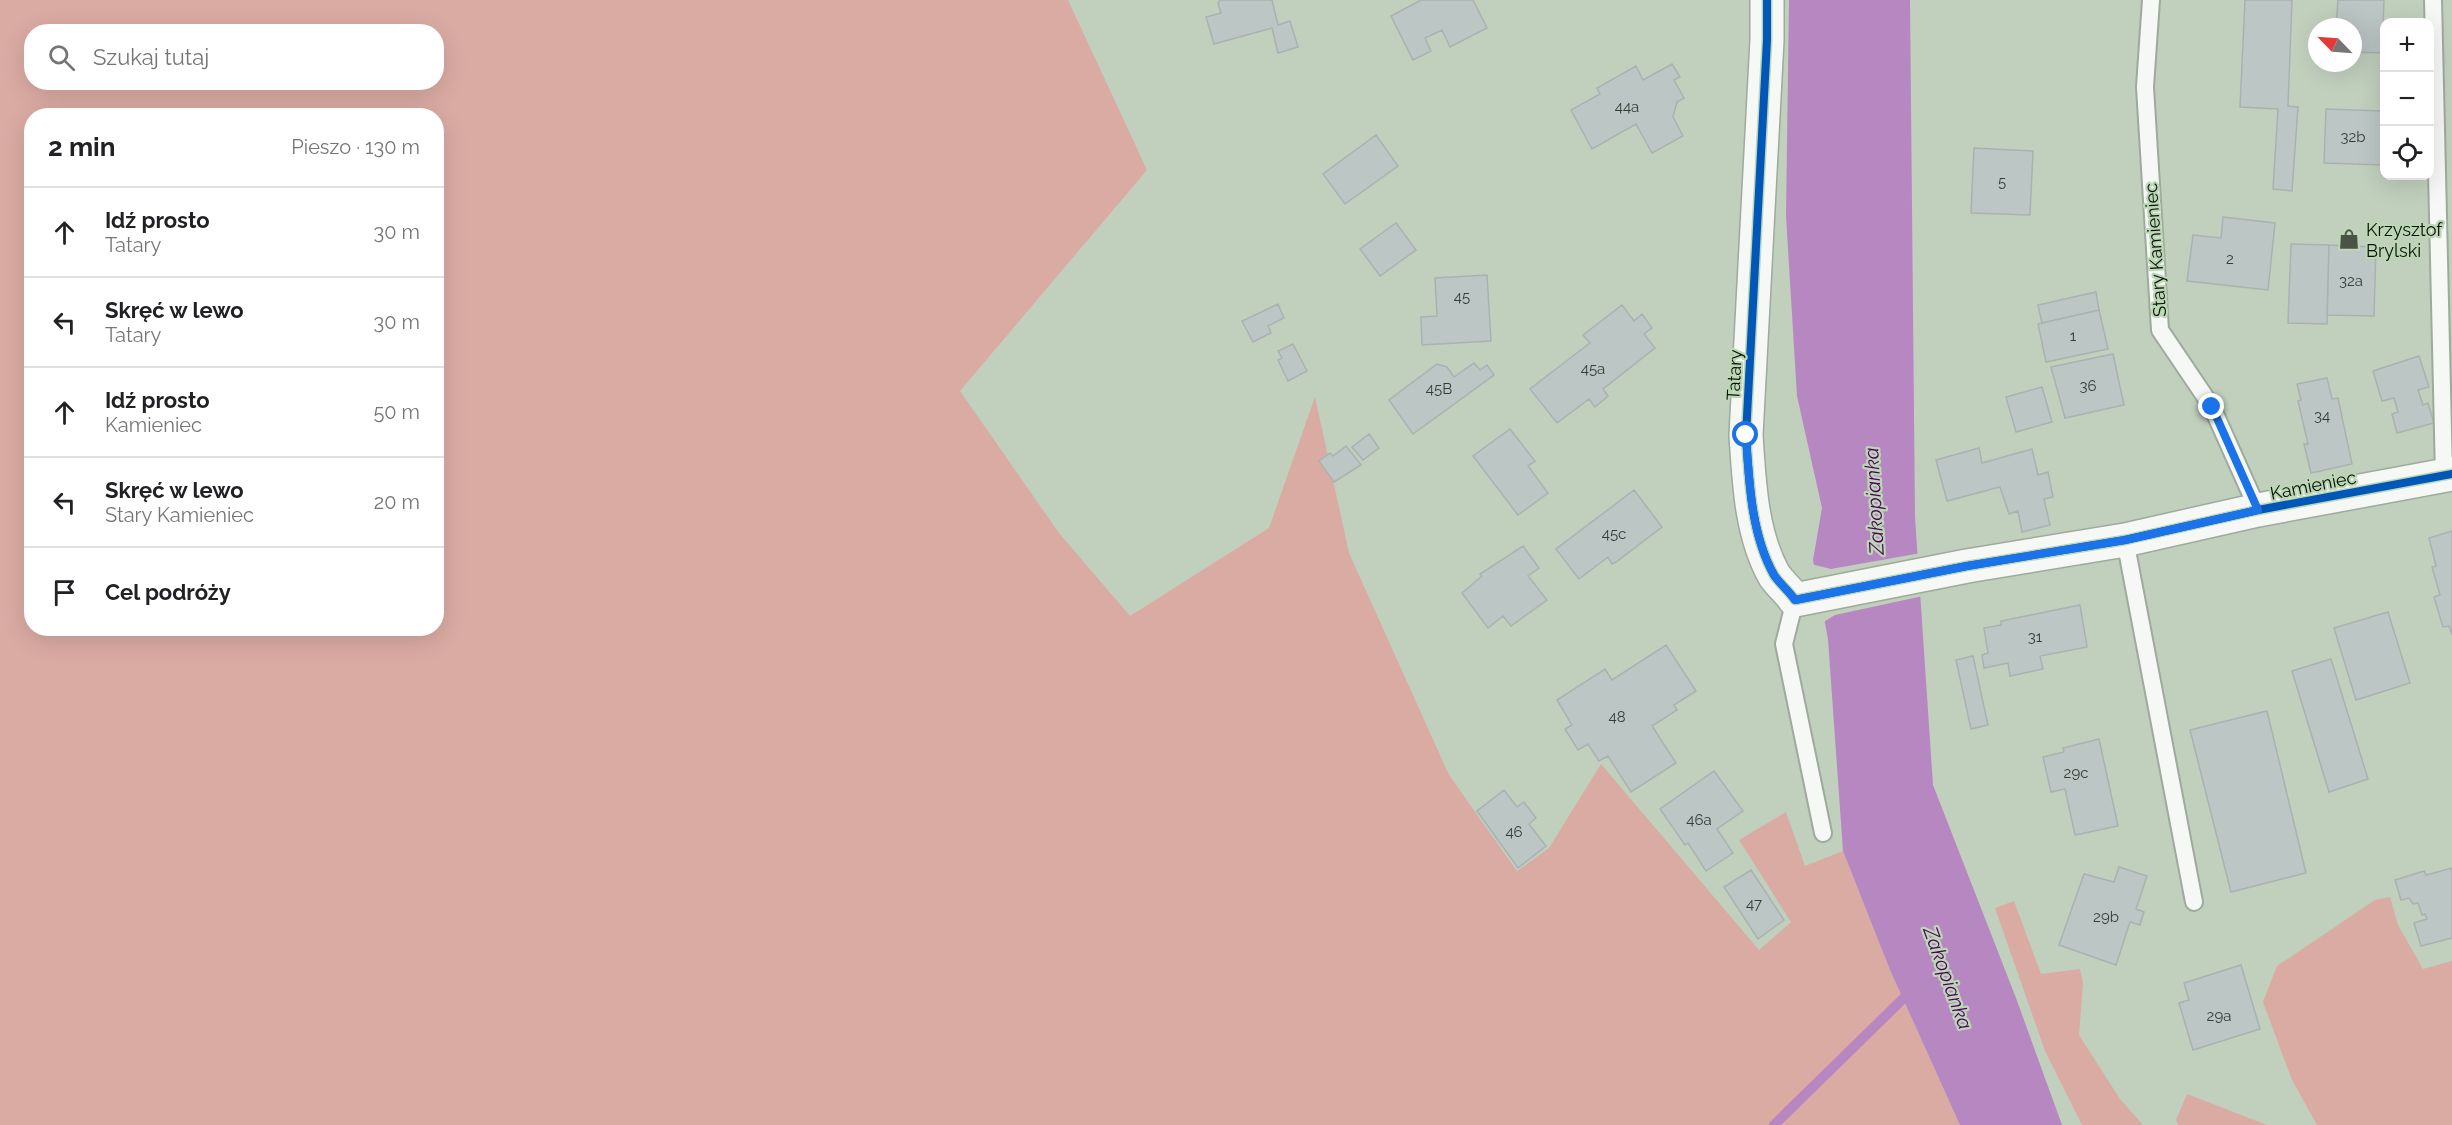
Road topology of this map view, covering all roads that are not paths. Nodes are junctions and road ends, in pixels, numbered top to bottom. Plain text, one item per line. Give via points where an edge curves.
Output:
1 (1767, 0) edge
2 (2151, 0) edge
3 (2433, 0) edge
4 (2448, 475) edge
5 (2258, 510) junction
6 (2125, 540) junction
7 (1806, 598) junction
8 (1822, 833) dead end
9 (2194, 902) dead end

1 - 7 street, Tatary via 1746,435 1760,541 1775,577
2 - 5 lane, Stary Kamieniec via 2145,87 2160,330 2212,407
3 - 4 lane
4 - 5 street, Kamieniec
5 - 6 street, Kamieniec
6 - 7 street, Kamieniec
6 - 9 lane
7 - 8 lane via 1784,644

